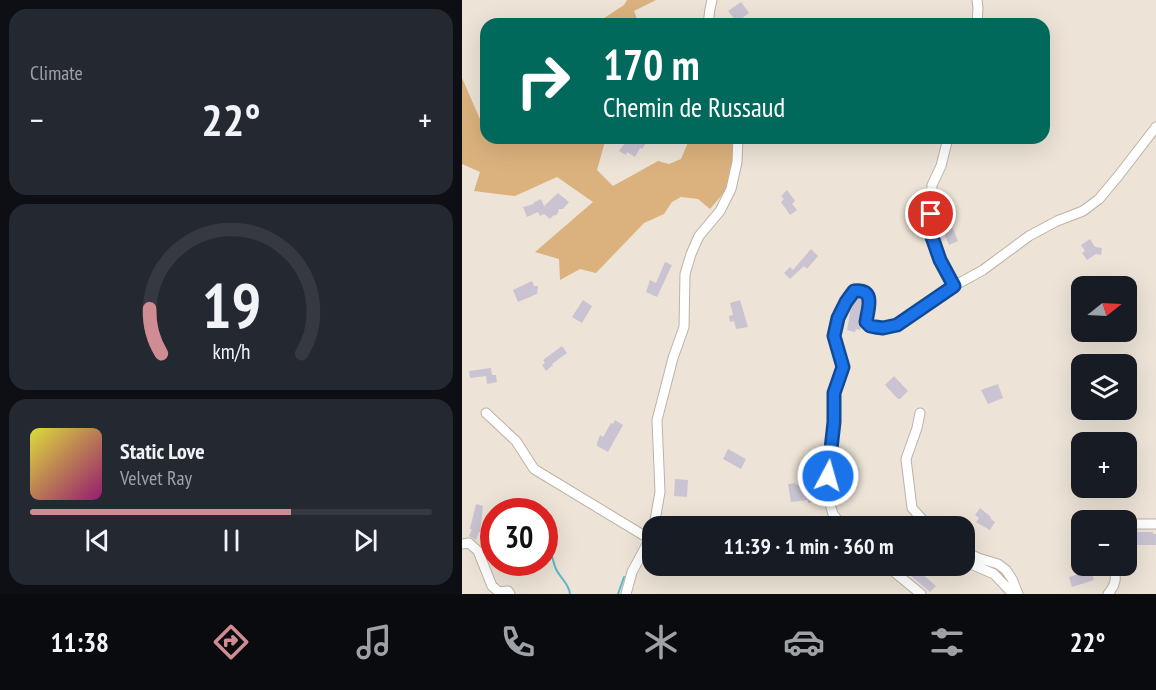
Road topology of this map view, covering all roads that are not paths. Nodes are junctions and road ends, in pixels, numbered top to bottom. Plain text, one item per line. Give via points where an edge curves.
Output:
1 (712, 0) edge
2 (977, 0) edge
3 (709, 18) edge
4 (977, 18) edge
5 (1156, 127) edge
6 (738, 144) edge
7 (946, 144) edge
8 (954, 286) junction
9 (486, 413) dead end
10 (920, 413) dead end
11 (656, 516) edge
12 (834, 516) edge
13 (919, 516) edge
14 (1137, 524) edge
15 (1156, 524) edge
16 (642, 534) edge
17 (462, 544) edge
18 (642, 554) edge
19 (975, 556) edge
20 (975, 566) edge
21 (899, 576) edge
22 (1116, 576) edge
23 (510, 594) edge
24 (626, 594) edge
25 (921, 594) edge
26 (1015, 594) edge
27 (1108, 594) edge

1 - 3 street
2 - 4 street
5 - 8 street via 1099,200 1029,236
6 - 11 street via 731,189 720,211 699,236 685,274 684,327 657,420 660,492
7 - 8 street via 932,185 932,237
8 - 12 street via 897,325 883,328 866,322 870,300 867,294 854,291 846,302 834,336 843,367 834,393 828,476 828,497
9 - 16 street via 516,441 534,469
10 - 13 street via 906,459 912,508
14 - 15 street
17 - 23 street via 469,543 478,551 492,586
18 - 24 street
19 - 26 street via 1005,570
20 - 26 street via 994,574
21 - 25 street
22 - 27 street

